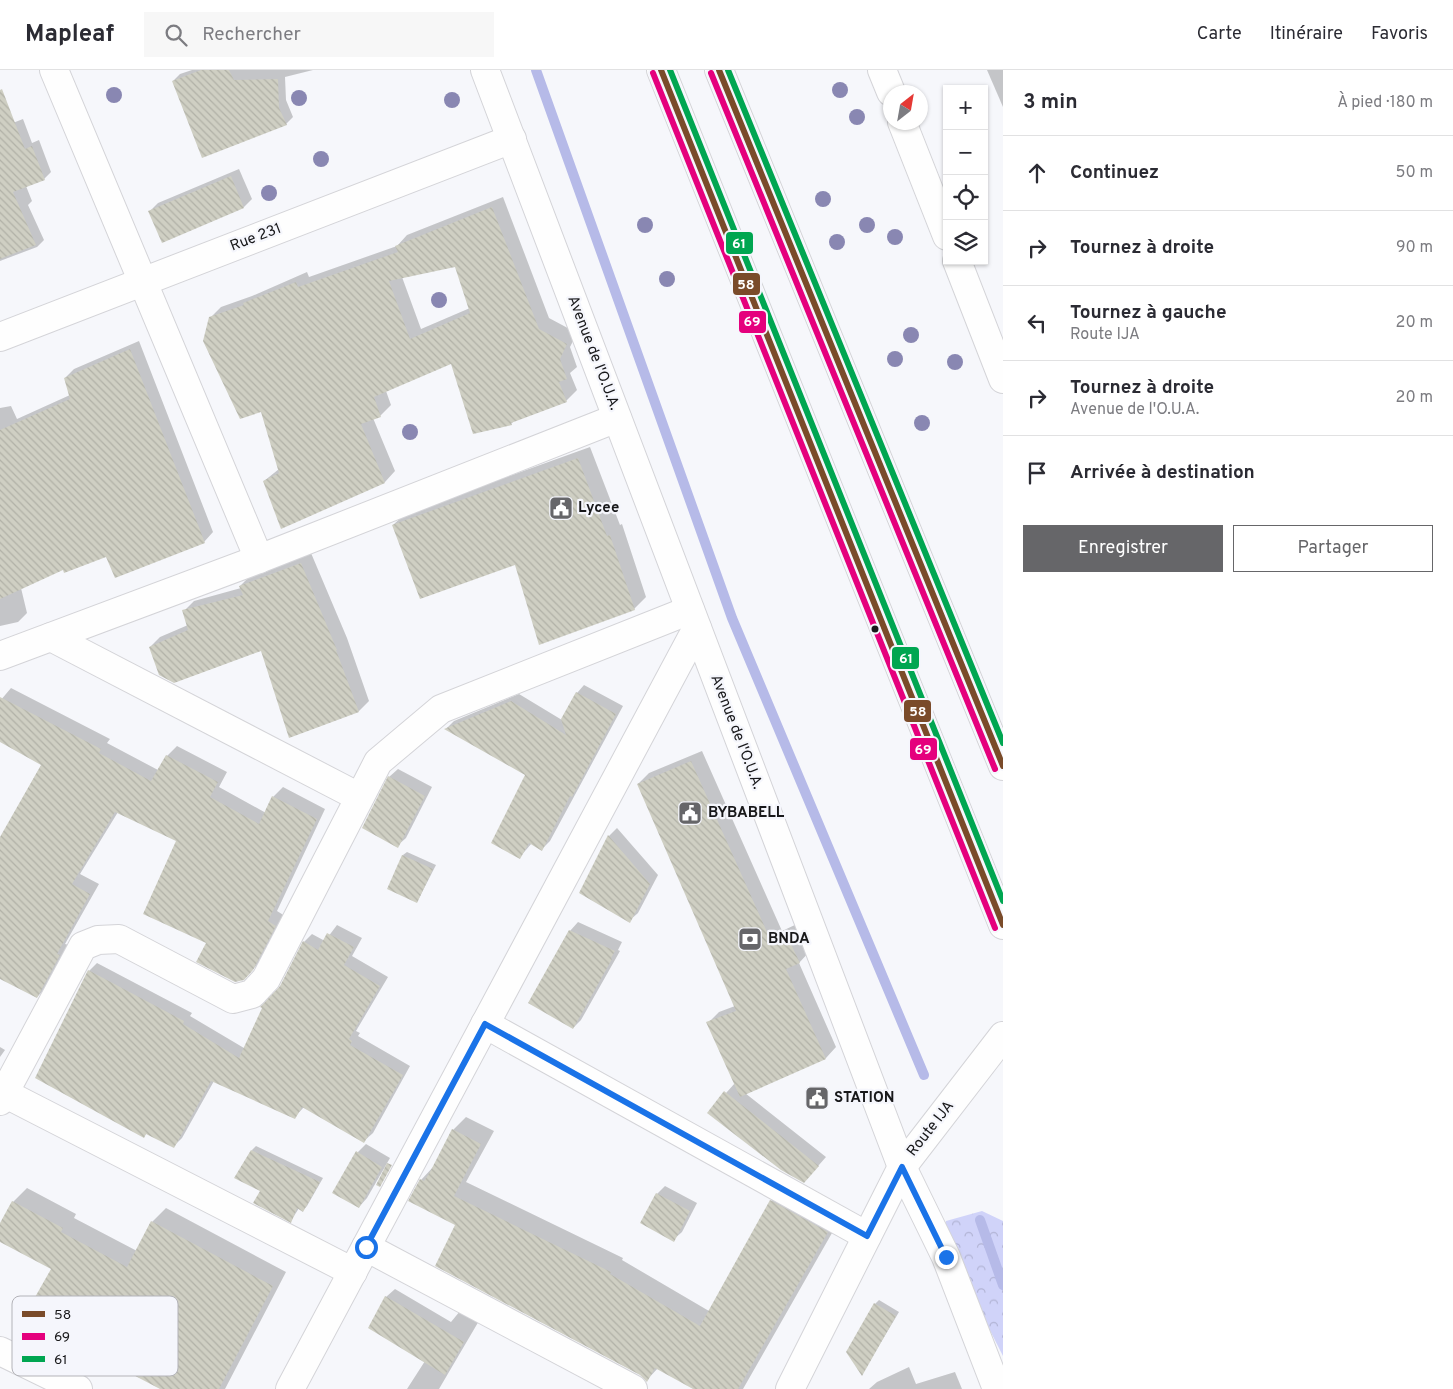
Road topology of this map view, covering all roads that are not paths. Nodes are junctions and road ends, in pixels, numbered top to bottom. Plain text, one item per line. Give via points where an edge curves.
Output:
1 (54, 70) edge
2 (485, 70) edge
3 (661, 70) edge
4 (719, 70) edge
5 (882, 70) edge
6 (887, 85) edge
7 (905, 130) edge
8 (512, 139) junction
9 (943, 226) edge
10 (959, 265) edge
11 (144, 282) junction
12 (0, 338) edge
13 (1003, 379) edge
14 (617, 418) junction
15 (259, 559) junction
16 (694, 619) junction
17 (51, 637) junction
18 (0, 656) edge
19 (1003, 766) edge
20 (359, 797) junction
21 (1003, 925) edge
22 (485, 1024) junction
23 (1003, 1036) edge
24 (2, 1097) edge
25 (902, 1167) junction
26 (867, 1236) junction
27 (366, 1247) junction
28 (353, 1272) junction
29 (0, 1350) edge
30 (12, 1356) edge
31 (52, 1376) edge
32 (591, 1379) edge
33 (78, 1389) edge
34 (290, 1389) edge
35 (633, 1389) edge
36 (790, 1389) edge
37 (997, 1389) edge

1 - 11 main road
2 - 8 main road, Avenue de l'O.U.A.
3 - 21 main road
4 - 19 main road
5 - 6 main road
7 - 9 main road
8 - 11 main road, Rue 231
8 - 14 main road, Avenue de l'O.U.A.
10 - 13 main road
11 - 12 main road, Rue 231
11 - 15 main road
14 - 15 main road
14 - 16 main road, Avenue de l'O.U.A.
15 - 17 main road
16 - 20 main road via 441,709 378,762
16 - 22 main road
16 - 25 main road, Avenue de l'O.U.A.
17 - 18 main road
17 - 20 main road
20 - 24 main road via 266,979 252,994 233,998 119,939 98,940 83,946
22 - 26 main road
22 - 27 main road
23 - 25 main road, Route IJA
24 - 28 main road
25 - 26 main road, Route IJA
25 - 37 main road, Avenue de l'O.U.A. via 946,1257
26 - 36 main road, Route IJA
27 - 28 main road
27 - 32 main road
28 - 34 main road
29 - 30 main road
31 - 33 main road
32 - 35 main road

